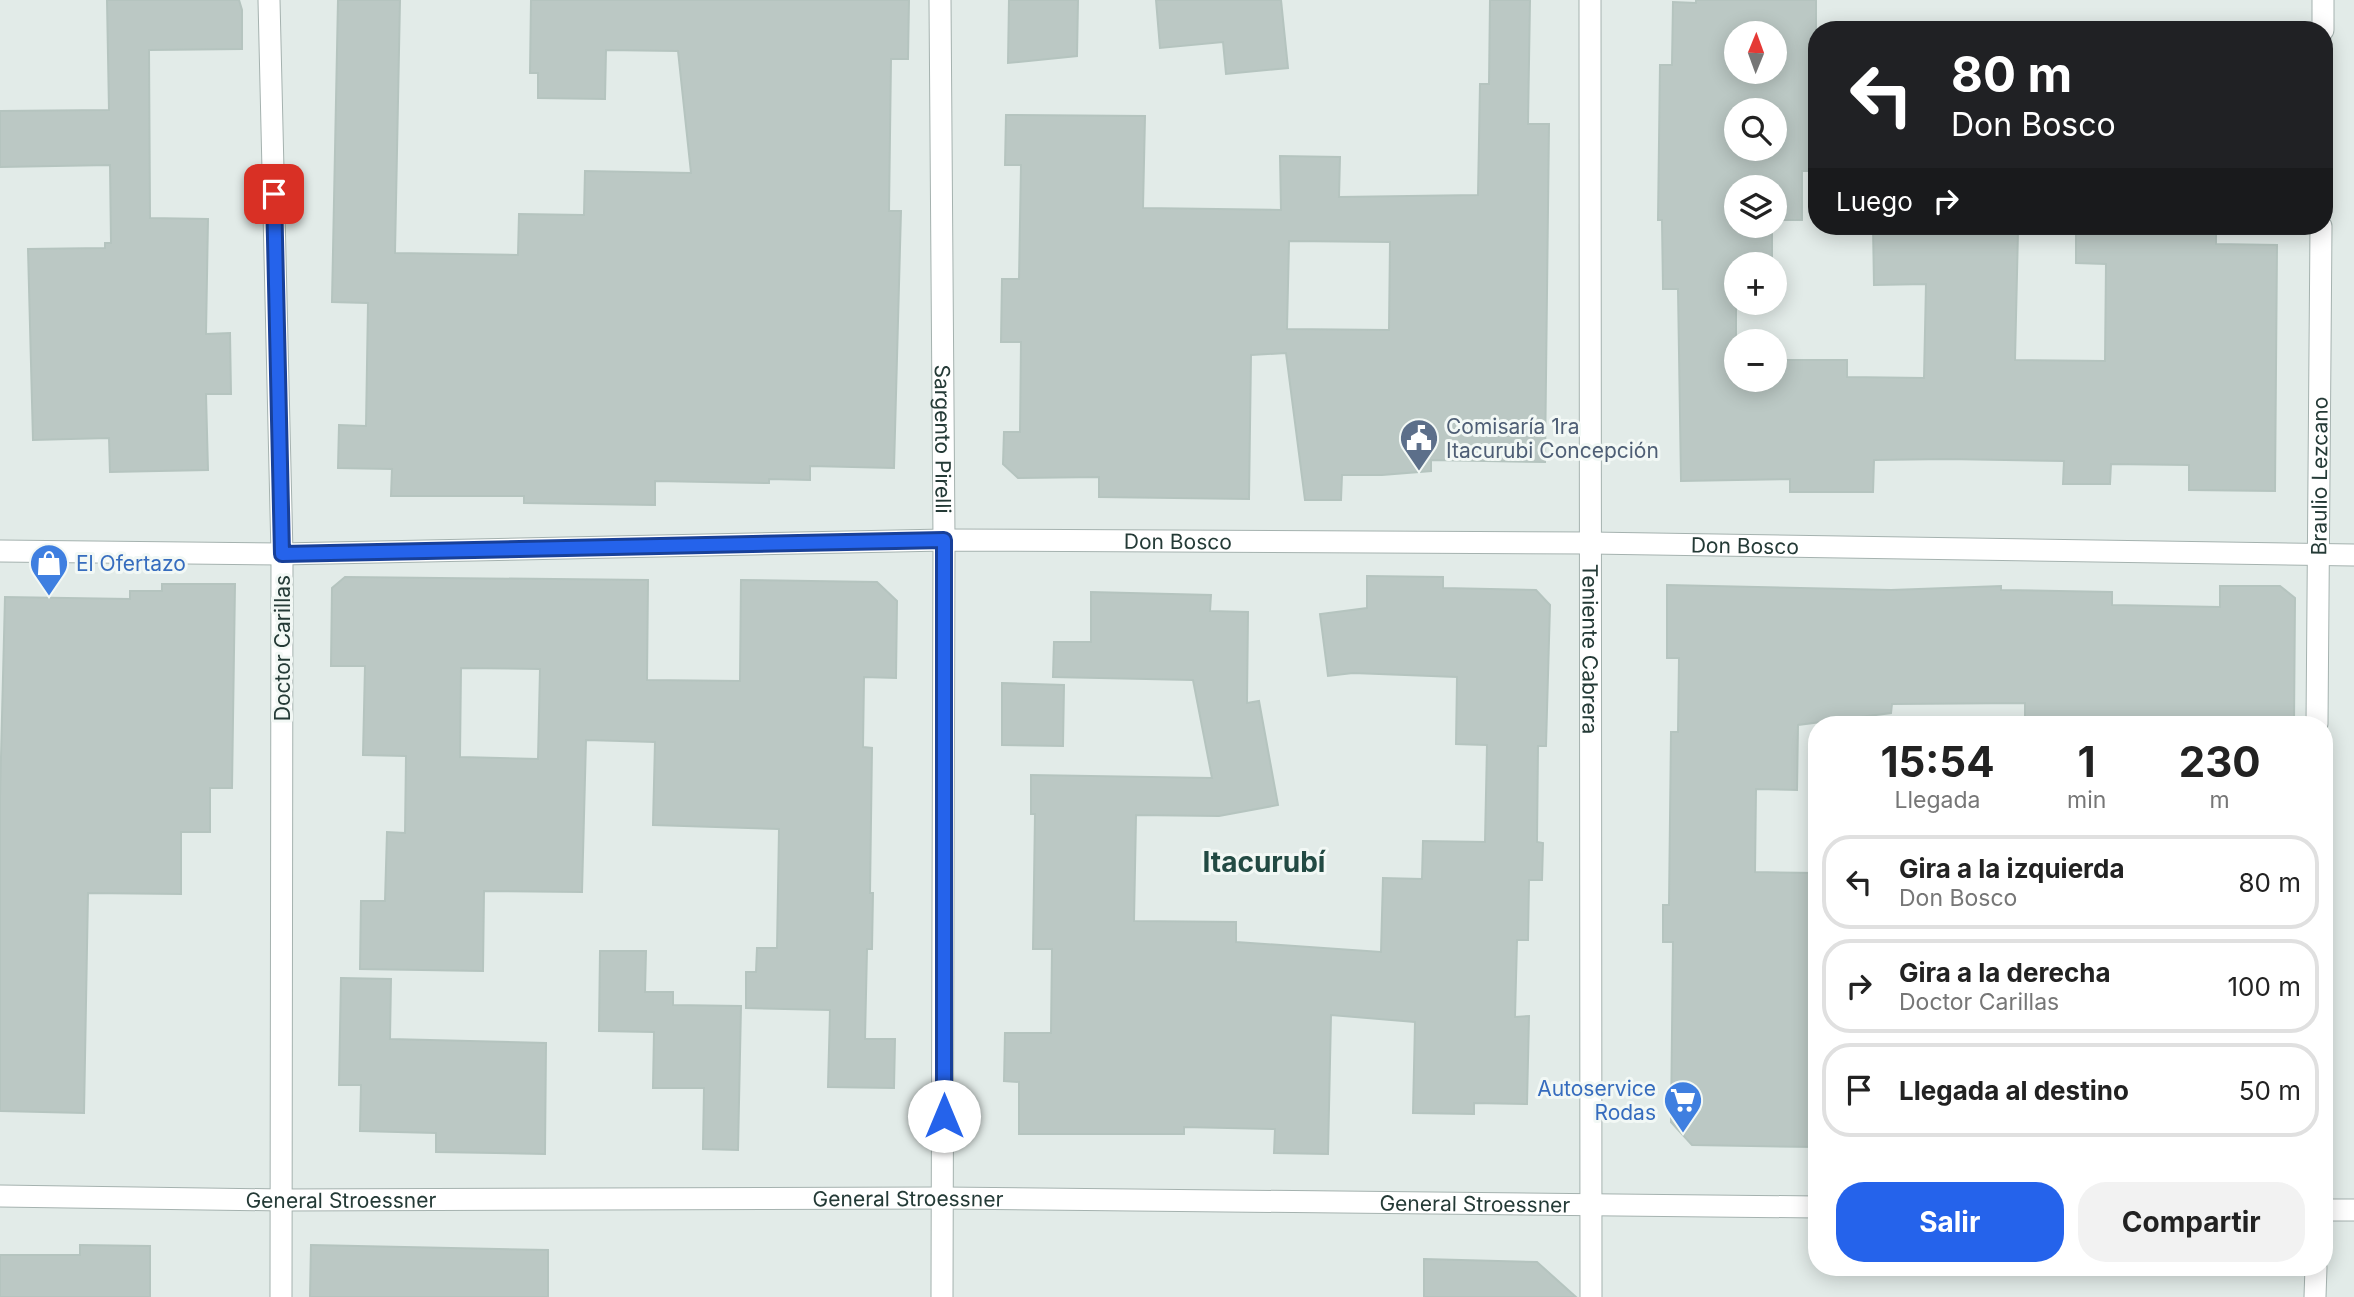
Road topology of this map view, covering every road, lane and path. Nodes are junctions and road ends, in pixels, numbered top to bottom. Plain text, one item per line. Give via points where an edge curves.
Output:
1 (269, 0) edge
2 (940, 0) edge
3 (1590, 0) edge
4 (2323, 0) edge
5 (2323, 21) edge
6 (2321, 235) edge
7 (944, 540) junction
8 (1591, 543) junction
9 (0, 551) edge
10 (282, 554) junction
11 (2317, 555) junction
12 (2354, 555) edge
13 (2317, 716) edge
14 (0, 1196) edge
15 (943, 1198) junction
16 (282, 1200) junction
17 (1590, 1206) junction
18 (1808, 1207) edge
19 (2333, 1210) edge
20 (2354, 1210) edge
21 (2316, 1276) edge
22 (281, 1297) edge
23 (942, 1297) edge
24 (1591, 1297) edge
25 (2315, 1297) edge

1 - 10 street, Doctor Carillas
2 - 7 street, Sargento Pirelli
3 - 8 street, Teniente Cabrera
4 - 5 street
6 - 11 street, Braulio Lezcano
7 - 8 street, Don Bosco
7 - 10 street, Don Bosco
7 - 15 street, Sargento Pirelli
8 - 11 street, Don Bosco
8 - 17 street, Teniente Cabrera
9 - 10 street, Don Bosco
10 - 16 street, Doctor Carillas
11 - 12 street, Don Bosco
11 - 13 street, Braulio Lezcano
14 - 16 street, General Stroessner
15 - 16 street, General Stroessner
15 - 17 street, General Stroessner
15 - 23 street, Sargento Pirelli
16 - 22 street, Doctor Carillas
17 - 18 street, General Stroessner
17 - 24 street, Teniente Cabrera
19 - 20 street
21 - 25 street

